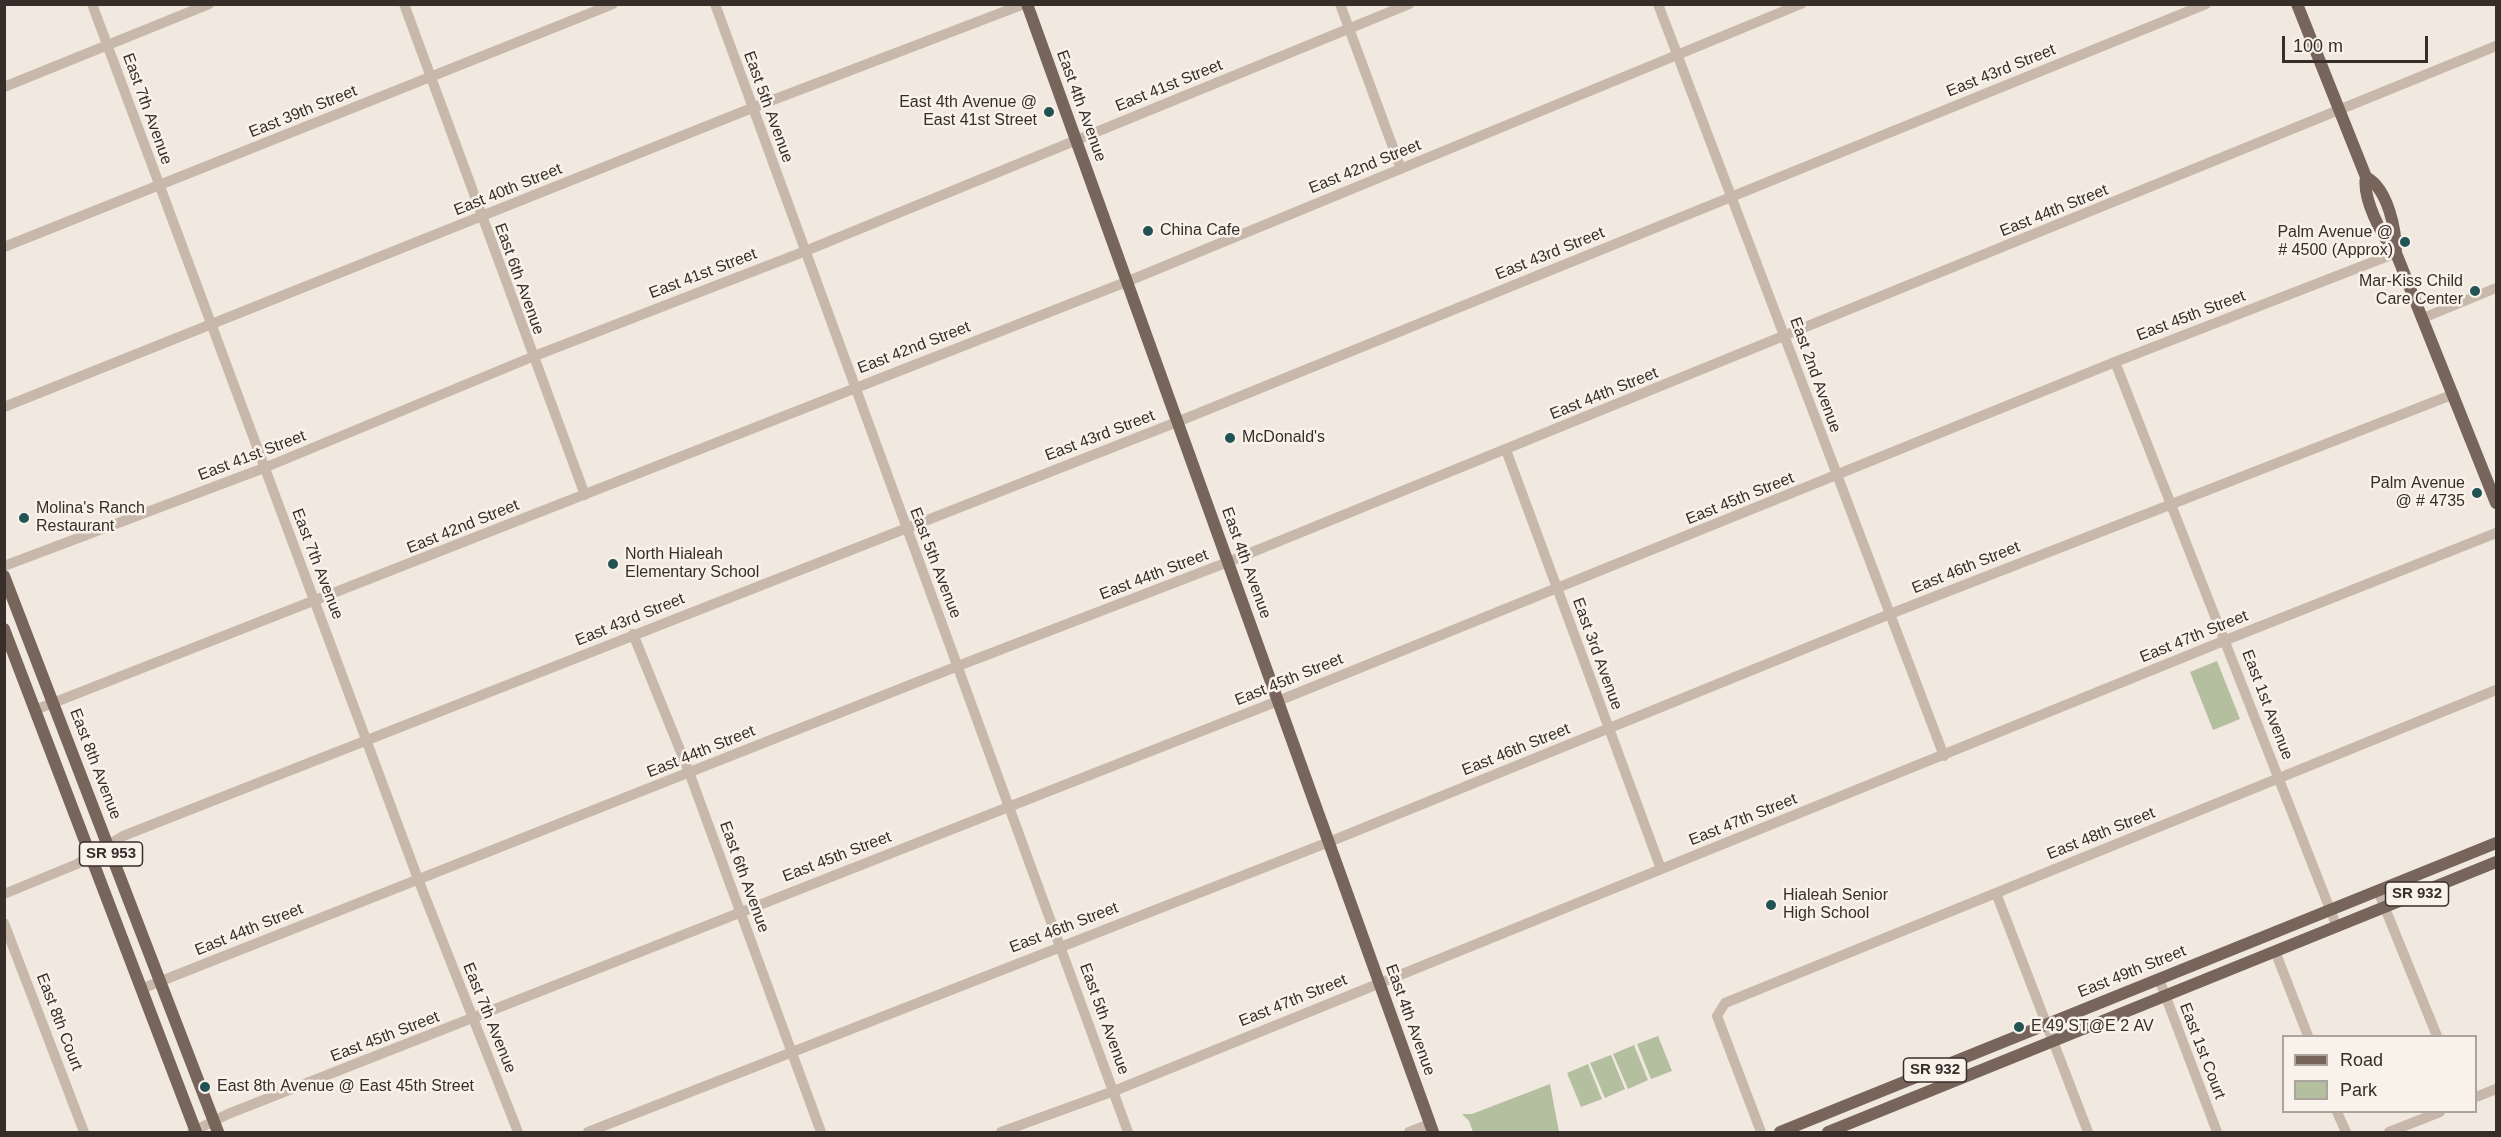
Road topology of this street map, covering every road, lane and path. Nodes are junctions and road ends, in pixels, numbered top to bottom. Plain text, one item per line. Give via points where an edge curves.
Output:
1 (92, 4) edge
2 (209, 4) edge
3 (404, 4) edge
4 (614, 4) edge
5 (715, 4) edge
6 (1026, 4) edge
7 (1340, 4) edge
8 (1409, 4) edge
9 (1658, 4) edge
10 (1801, 4) edge
11 (2206, 4) edge
12 (2297, 4) edge
13 (1350, 29) junction
14 (108, 45) junction
15 (2496, 46) edge
16 (1677, 54) junction
17 (432, 77) junction
18 (4, 87) edge
19 (752, 108) junction
20 (2339, 111) junction
21 (1076, 140) junction
22 (1401, 169) junction
23 (159, 186) junction
24 (1730, 197) junction
25 (480, 217) junction
26 (4, 247) edge
27 (803, 252) junction
28 (2396, 253) junction
29 (1126, 282) junction
30 (2496, 288) edge
31 (2423, 318) junction
32 (211, 326) junction
33 (1785, 337) junction
34 (532, 357) junction
35 (2115, 362) junction
36 (855, 387) junction
37 (2454, 394) junction
38 (4, 407) edge
39 (1177, 422) junction
40 (1506, 450) junction
41 (264, 468) junction
42 (1836, 477) junction
43 (585, 495) junction
44 (2170, 503) junction
45 (2496, 503) edge
46 (905, 527) junction
47 (2496, 533) edge
48 (1228, 562) junction
49 (4, 566) edge
50 (4, 576) edge
51 (1557, 588) junction
52 (315, 602) junction
53 (1890, 614) junction
54 (4, 628) edge
55 (633, 634) junction
56 (2226, 640) junction
57 (958, 666) junction
58 (2496, 690) edge
59 (1278, 701) junction
60 (54, 703) junction
61 (35, 710) junction
62 (1609, 729) junction
63 (368, 741) junction
64 (1944, 756) junction
65 (689, 772) junction
66 (2279, 778) junction
67 (1008, 807) junction
68 (1329, 842) junction
69 (2496, 843) edge
70 (108, 844) junction
71 (90, 855) junction
72 (2496, 862) edge
73 (1661, 868) junction
74 (418, 879) junction
75 (2378, 891) junction
76 (1996, 893) junction
77 (4, 894) edge
78 (2384, 907) junction
79 (740, 910) junction
80 (2331, 910) junction
81 (4, 923) edge
82 (2337, 927) junction
83 (1061, 945) junction
84 (2275, 951) junction
85 (2159, 979) junction
86 (160, 981) junction
87 (1379, 982) junction
88 (141, 989) junction
89 (2165, 996) junction
90 (472, 1020) junction
91 (2047, 1024) junction
92 (2308, 1035) edge
93 (2437, 1035) edge
94 (2053, 1041) junction
95 (791, 1052) junction
96 (2496, 1089) edge
97 (1114, 1091) junction
98 (2477, 1096) edge
99 (2337, 1113) edge
100 (2438, 1113) edge
101 (216, 1127) edge
102 (2417, 1127) edge
103 (1431, 1128) edge
104 (84, 1132) edge
105 (195, 1132) edge
106 (518, 1132) edge
107 (588, 1132) edge
108 (821, 1132) edge
109 (1001, 1132) edge
110 (1128, 1132) edge
111 (1409, 1132) edge
112 (1761, 1132) edge
113 (1780, 1132) edge
114 (1828, 1132) edge
115 (2088, 1132) edge
116 (2217, 1132) edge
117 (2346, 1132) edge
118 (2389, 1132) edge

1 - 14 street, East 7th Avenue
2 - 14 street
3 - 17 street, East 6th Avenue
4 - 17 street, East 39th Street
5 - 19 street, East 5th Avenue
6 - 19 street, East 40th Street
6 - 21 main road, East 4th Avenue
7 - 13 street
8 - 13 street, East 41st Street
9 - 16 street, East 2nd Avenue
10 - 16 street, East 42nd Street
11 - 24 street, East 43rd Street
12 - 20 main road
13 - 21 street, East 41st Street
13 - 22 street
14 - 18 street
14 - 23 street, East 7th Avenue
15 - 20 street, East 44th Street
16 - 22 street, East 42nd Street
16 - 24 street, East 2nd Avenue
17 - 23 street, East 39th Street
17 - 25 street, East 6th Avenue
19 - 25 street, East 40th Street
19 - 27 street, East 5th Avenue
20 - 28 main road via 2366,177 2364,188 2384,238
20 - 33 street, East 44th Street
21 - 27 street, East 41st Street
21 - 29 main road, East 4th Avenue
22 - 29 street, East 42nd Street
23 - 26 street, East 39th Street
23 - 32 street, East 7th Avenue
24 - 33 street, East 2nd Avenue
24 - 39 street, East 43rd Street
25 - 32 street, East 40th Street
25 - 34 street, East 6th Avenue
27 - 34 street, East 41st Street
27 - 36 street, East 5th Avenue
28 - 31 main road
28 - 35 street, East 45th Street
29 - 36 street, East 42nd Street
29 - 39 main road, East 4th Avenue
30 - 31 street
31 - 37 main road
32 - 38 street, East 40th Street
32 - 41 street, East 7th Avenue
33 - 40 street, East 44th Street
33 - 42 street, East 2nd Avenue
34 - 41 street, East 41st Street
34 - 43 street, East 6th Avenue
35 - 42 street, East 45th Street
35 - 44 street, East 1st Avenue
36 - 43 street, East 42nd Street
36 - 46 street, East 5th Avenue
37 - 44 street, East 46th Street
37 - 45 main road
39 - 46 street, East 43rd Street
39 - 48 main road, East 4th Avenue
40 - 48 street, East 44th Street
40 - 51 street, East 3rd Avenue
41 - 49 street, East 41st Street
41 - 52 street, East 7th Avenue
42 - 51 street, East 45th Street
42 - 53 street, East 2nd Avenue
43 - 52 street, East 42nd Street
44 - 53 street, East 46th Street
44 - 56 street, East 1st Avenue
46 - 55 street, East 43rd Street
46 - 57 street, East 5th Avenue
47 - 56 street, East 47th Street
48 - 57 street, East 44th Street
48 - 59 main road, East 4th Avenue
50 - 60 main road, East 8th Avenue / SR 953
51 - 59 street, East 45th Street
51 - 62 street, East 3rd Avenue
52 - 60 street, East 42nd Street
52 - 63 street, East 7th Avenue
53 - 62 street, East 46th Street
53 - 64 street, East 2nd Avenue
54 - 61 main road, SR 953
55 - 63 street, East 43rd Street
55 - 65 street, East 6th Avenue
56 - 64 street, East 47th Street
56 - 66 street, East 1st Avenue
57 - 65 street, East 44th Street
57 - 67 street, East 5th Avenue
58 - 66 street, East 48th Street
59 - 67 street, East 45th Street
59 - 68 main road, East 4th Avenue
60 - 61 street, East 42nd Street
60 - 70 main road, East 8th Avenue / SR 953
61 - 71 main road, SR 953
62 - 68 street, East 46th Street
62 - 73 street, East 3rd Avenue
63 - 70 street, East 43rd Street
63 - 74 street, East 7th Avenue
64 - 73 street, East 47th Street
65 - 74 street, East 44th Street
65 - 79 street, East 6th Avenue
66 - 76 street, East 48th Street
66 - 80 street, East 1st Avenue
67 - 79 street, East 45th Street
67 - 83 street, East 5th Avenue
68 - 83 street, East 46th Street
68 - 87 main road, East 4th Avenue
69 - 75 main road, East 49th Street / SR 932
70 - 71 street, East 43rd Street
70 - 86 main road, East 8th Avenue / SR 953
71 - 77 street, East 43rd Street
71 - 88 main road, SR 953
72 - 78 main road, SR 932
73 - 87 street, East 47th Street
74 - 86 street, East 44th Street
74 - 90 street, East 7th Avenue
75 - 78 street
75 - 80 main road, East 49th Street / SR 932
76 - 91 street
76 - 112 street, East 48th Street via 1725,1003 1719,1009 1717,1016
78 - 82 main road, SR 932
78 - 93 street
79 - 90 street, East 45th Street
79 - 95 street, East 6th Avenue
80 - 82 street, East 1st Avenue
80 - 85 main road, East 49th Street / SR 932
81 - 104 street, East 8th Court
82 - 84 main road, SR 932
83 - 95 street, East 46th Street
83 - 97 street, East 5th Avenue
84 - 89 main road, SR 932
84 - 92 street
85 - 89 street, East 1st Court
85 - 91 main road, East 49th Street / SR 932
86 - 88 street, East 44th Street
86 - 101 main road, East 8th Avenue / SR 953
87 - 97 street, East 47th Street
87 - 103 main road, East 4th Avenue
88 - 105 main road, SR 953
89 - 94 main road, SR 932
89 - 116 street, East 1st Court
90 - 101 street, East 45th Street
90 - 106 street, East 7th Avenue
91 - 94 street
91 - 113 main road, East 49th Street / SR 932
94 - 114 main road, SR 932
94 - 115 street
95 - 107 street, East 46th Street
95 - 108 street, East 6th Avenue
96 - 98 street
97 - 109 street, East 47th Street
97 - 110 street, East 5th Avenue
99 - 117 street
100 - 102 street
101 - 105 street, East 45th Street
102 - 118 street
103 - 111 street

